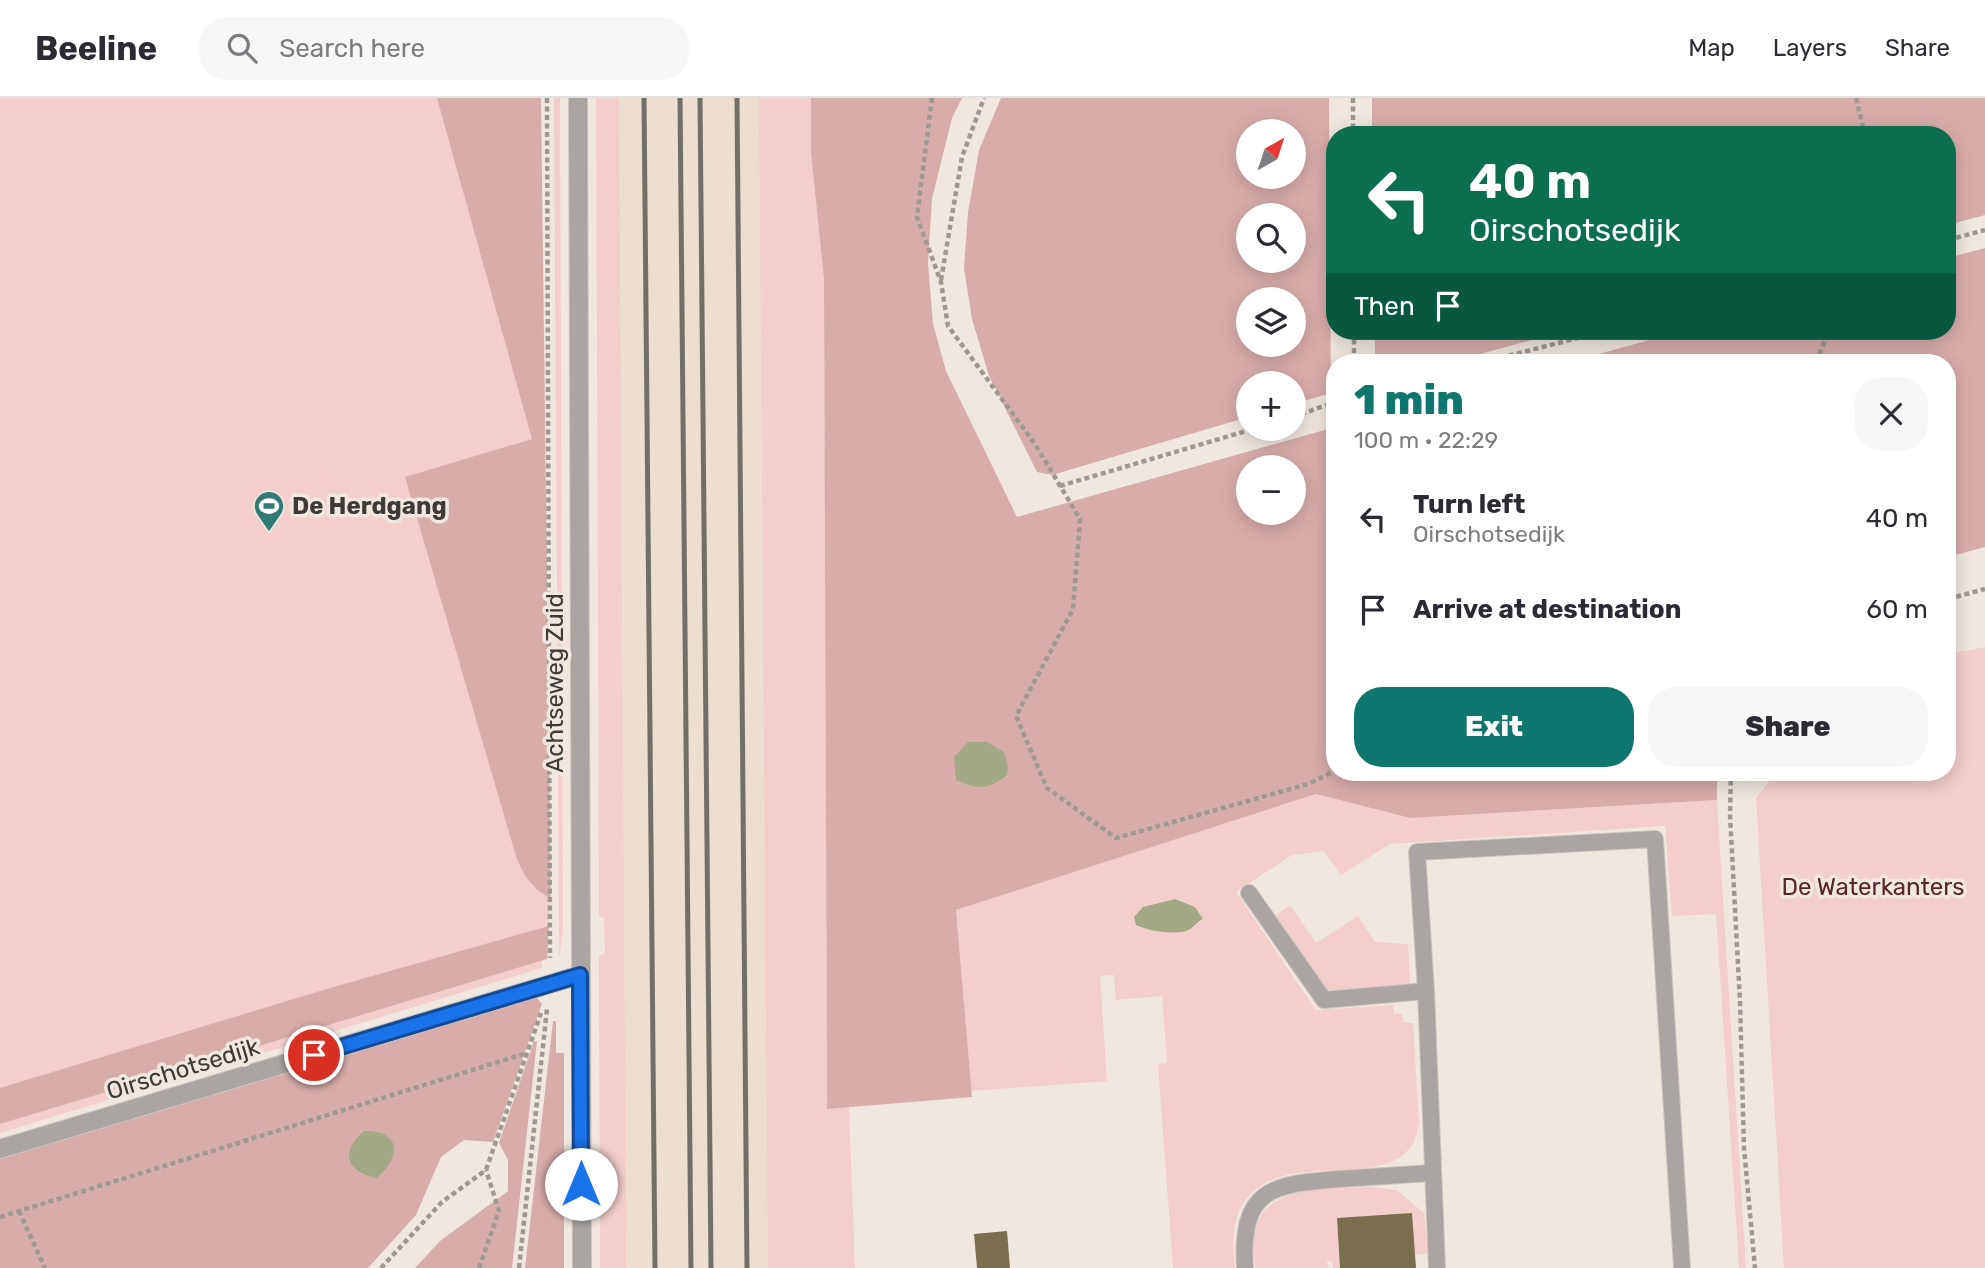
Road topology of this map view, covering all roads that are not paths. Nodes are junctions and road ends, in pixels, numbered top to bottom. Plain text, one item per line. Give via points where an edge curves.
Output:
1 (578, 98) edge
2 (1249, 893) dead end
3 (580, 975) junction
4 (1426, 991) junction
5 (0, 1149) edge
6 (1431, 1173) junction
7 (582, 1268) edge
8 (1245, 1268) edge
9 (1437, 1268) edge
10 (1682, 1268) edge

1 - 3 street, Achtseweg Zuid
2 - 4 lane via 1324,1000
3 - 5 street, Oirschotsedijk
3 - 7 street, Achtseweg Zuid
4 - 6 lane
4 - 10 lane via 1417,852 1655,839
6 - 8 lane via 1296,1182 1271,1191 1248,1219 1243,1242
6 - 9 lane

